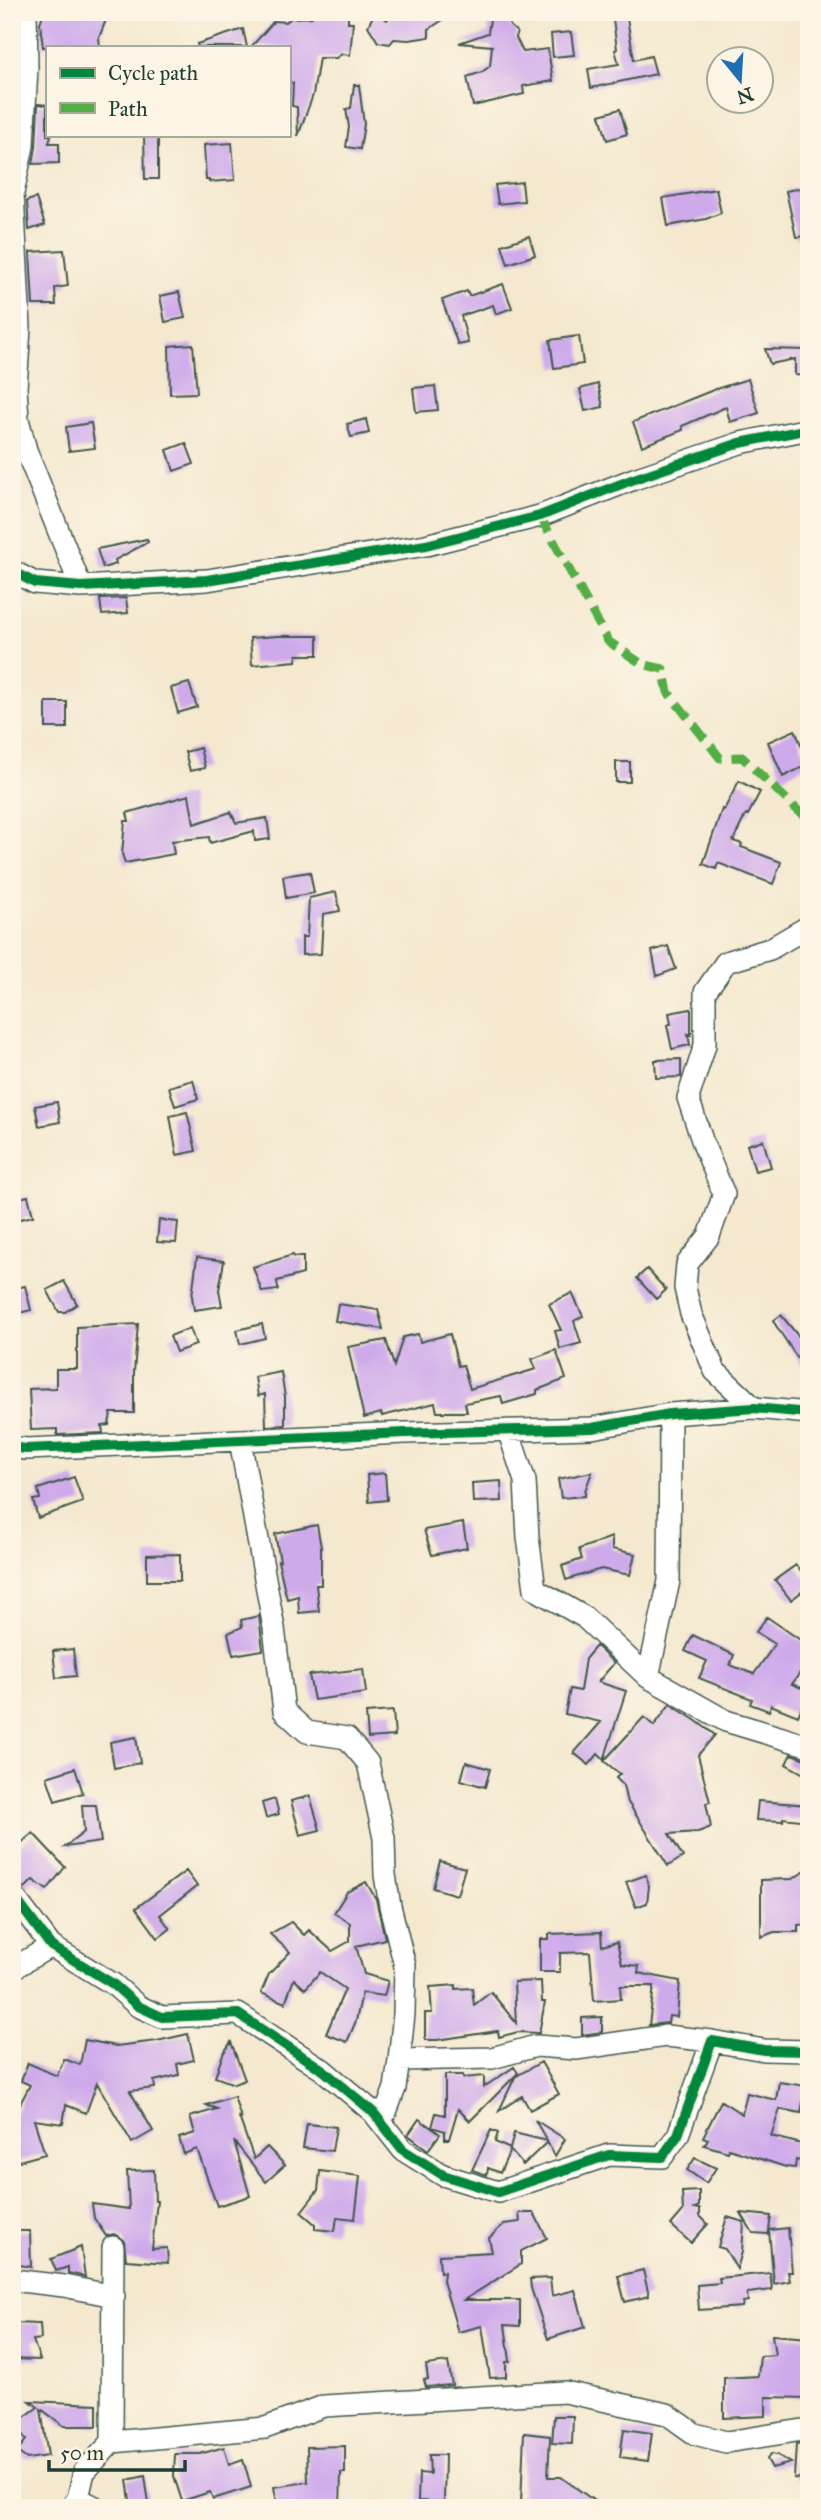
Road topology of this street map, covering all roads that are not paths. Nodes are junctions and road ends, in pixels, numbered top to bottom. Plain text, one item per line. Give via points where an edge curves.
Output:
1 (26, 12) edge
2 (809, 429) edge
3 (12, 571) edge
4 (81, 587) junction
5 (809, 926) edge
6 (754, 1408) junction
7 (809, 1413) edge
8 (670, 1414) junction
9 (508, 1430) junction
10 (240, 1440) junction
11 (12, 1447) edge
12 (648, 1677) junction
13 (809, 1746) edge
14 (12, 1894) edge
15 (51, 1946) junction
16 (12, 1969) edge
17 (712, 2041) junction
18 (809, 2051) edge
19 (399, 2060) junction
20 (373, 2112) junction
21 (113, 2247) dead end
22 (12, 2280) edge
23 (114, 2296) junction
24 (809, 2429) edge
25 (112, 2442) junction
26 (75, 2503) edge
27 (97, 2508) edge

1 - 4 street via 23,146 13,193 20,328 18,419
2 - 4 street via 740,443 540,516 426,545 207,580
3 - 4 street via 35,583
5 - 6 street via 770,949 726,962 705,992 705,1045 688,1098 724,1194 709,1236 687,1264 685,1288 715,1371
6 - 7 street
6 - 8 street
8 - 9 street via 592,1428
8 - 12 street via 669,1581
9 - 10 street
9 - 12 street via 525,1480 535,1589 584,1617
10 - 11 street
10 - 19 street via 284,1711 307,1731 347,1738 368,1763 384,1838 390,1906 405,1966
12 - 13 street via 726,1721
14 - 15 street
15 - 16 street
15 - 20 street via 113,1984 138,2006 162,2017 238,2014 323,2070
17 - 18 street via 764,2050
17 - 19 street via 666,2036 576,2049 536,2046 492,2059
17 - 20 street via 678,2135 662,2157 609,2155 498,2192 443,2175 403,2150
19 - 20 street via 386,2112
21 - 23 street
22 - 23 street
23 - 25 street
24 - 25 street via 726,2442 695,2434 667,2414 565,2392 324,2406 265,2428
25 - 26 street via 84,2472
26 - 27 street

